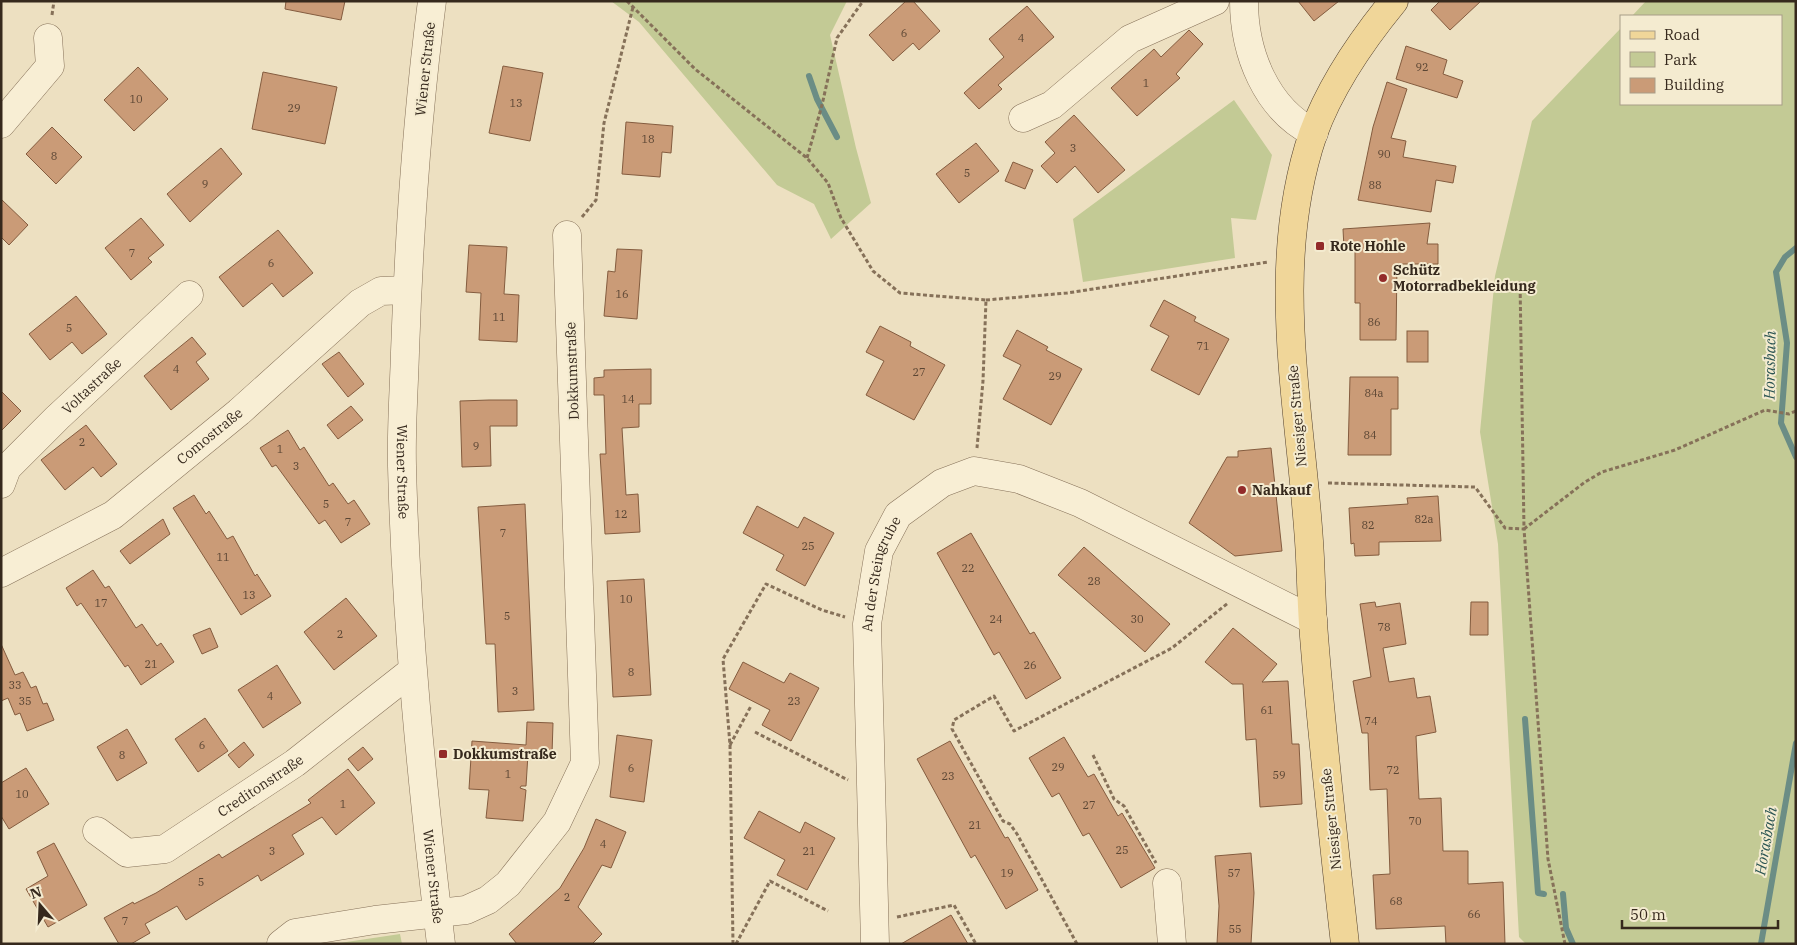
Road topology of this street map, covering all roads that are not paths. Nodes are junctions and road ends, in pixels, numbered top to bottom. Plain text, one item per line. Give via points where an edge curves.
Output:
1 (432, 1) edge
2 (1215, 1) edge
3 (1244, 1) edge
4 (1394, 1) edge
5 (48, 38) dead end
6 (1023, 118) dead end
7 (1, 124) edge
8 (1314, 133) junction
9 (567, 235) road end
10 (407, 290) junction
11 (189, 295) dead end
12 (1, 484) edge
13 (2, 570) edge
14 (1313, 620) junction
15 (412, 671) junction
16 (98, 831) dead end
17 (1166, 882) road end
18 (437, 913) junction
19 (874, 933) edge
20 (281, 944) edge
21 (441, 944) edge
22 (1172, 944) edge
23 (1345, 944) edge

1 - 10 street, Wiener Straße via 414,174
2 - 6 street via 1130,39 1052,105
3 - 8 street via 1250,43 1262,80 1281,110
4 - 8 main road, Niesiger Straße via 1352,61
5 - 7 street via 50,66
8 - 14 main road, Niesiger Straße via 1297,202 1289,260 1288,310
9 - 18 street, Dokkumstraße via 585,763 558,822 508,884 488,900 466,910
10 - 13 street, Comostraße via 381,291 360,303 239,412 113,515
10 - 15 street, Wiener Straße via 402,464
11 - 12 street, Voltastraße via 7,468
14 - 19 street, An der Steingrube via 1080,503 1019,479 974,470 942,483 898,515 879,551 867,624
14 - 23 main road, Niesiger Straße via 1324,759
15 - 16 street, Creditonstraße via 295,763 165,849 126,853
15 - 18 street, Wiener Straße
17 - 22 street
18 - 20 street, Dokkumstraße via 296,933
18 - 21 street, Wiener Straße

